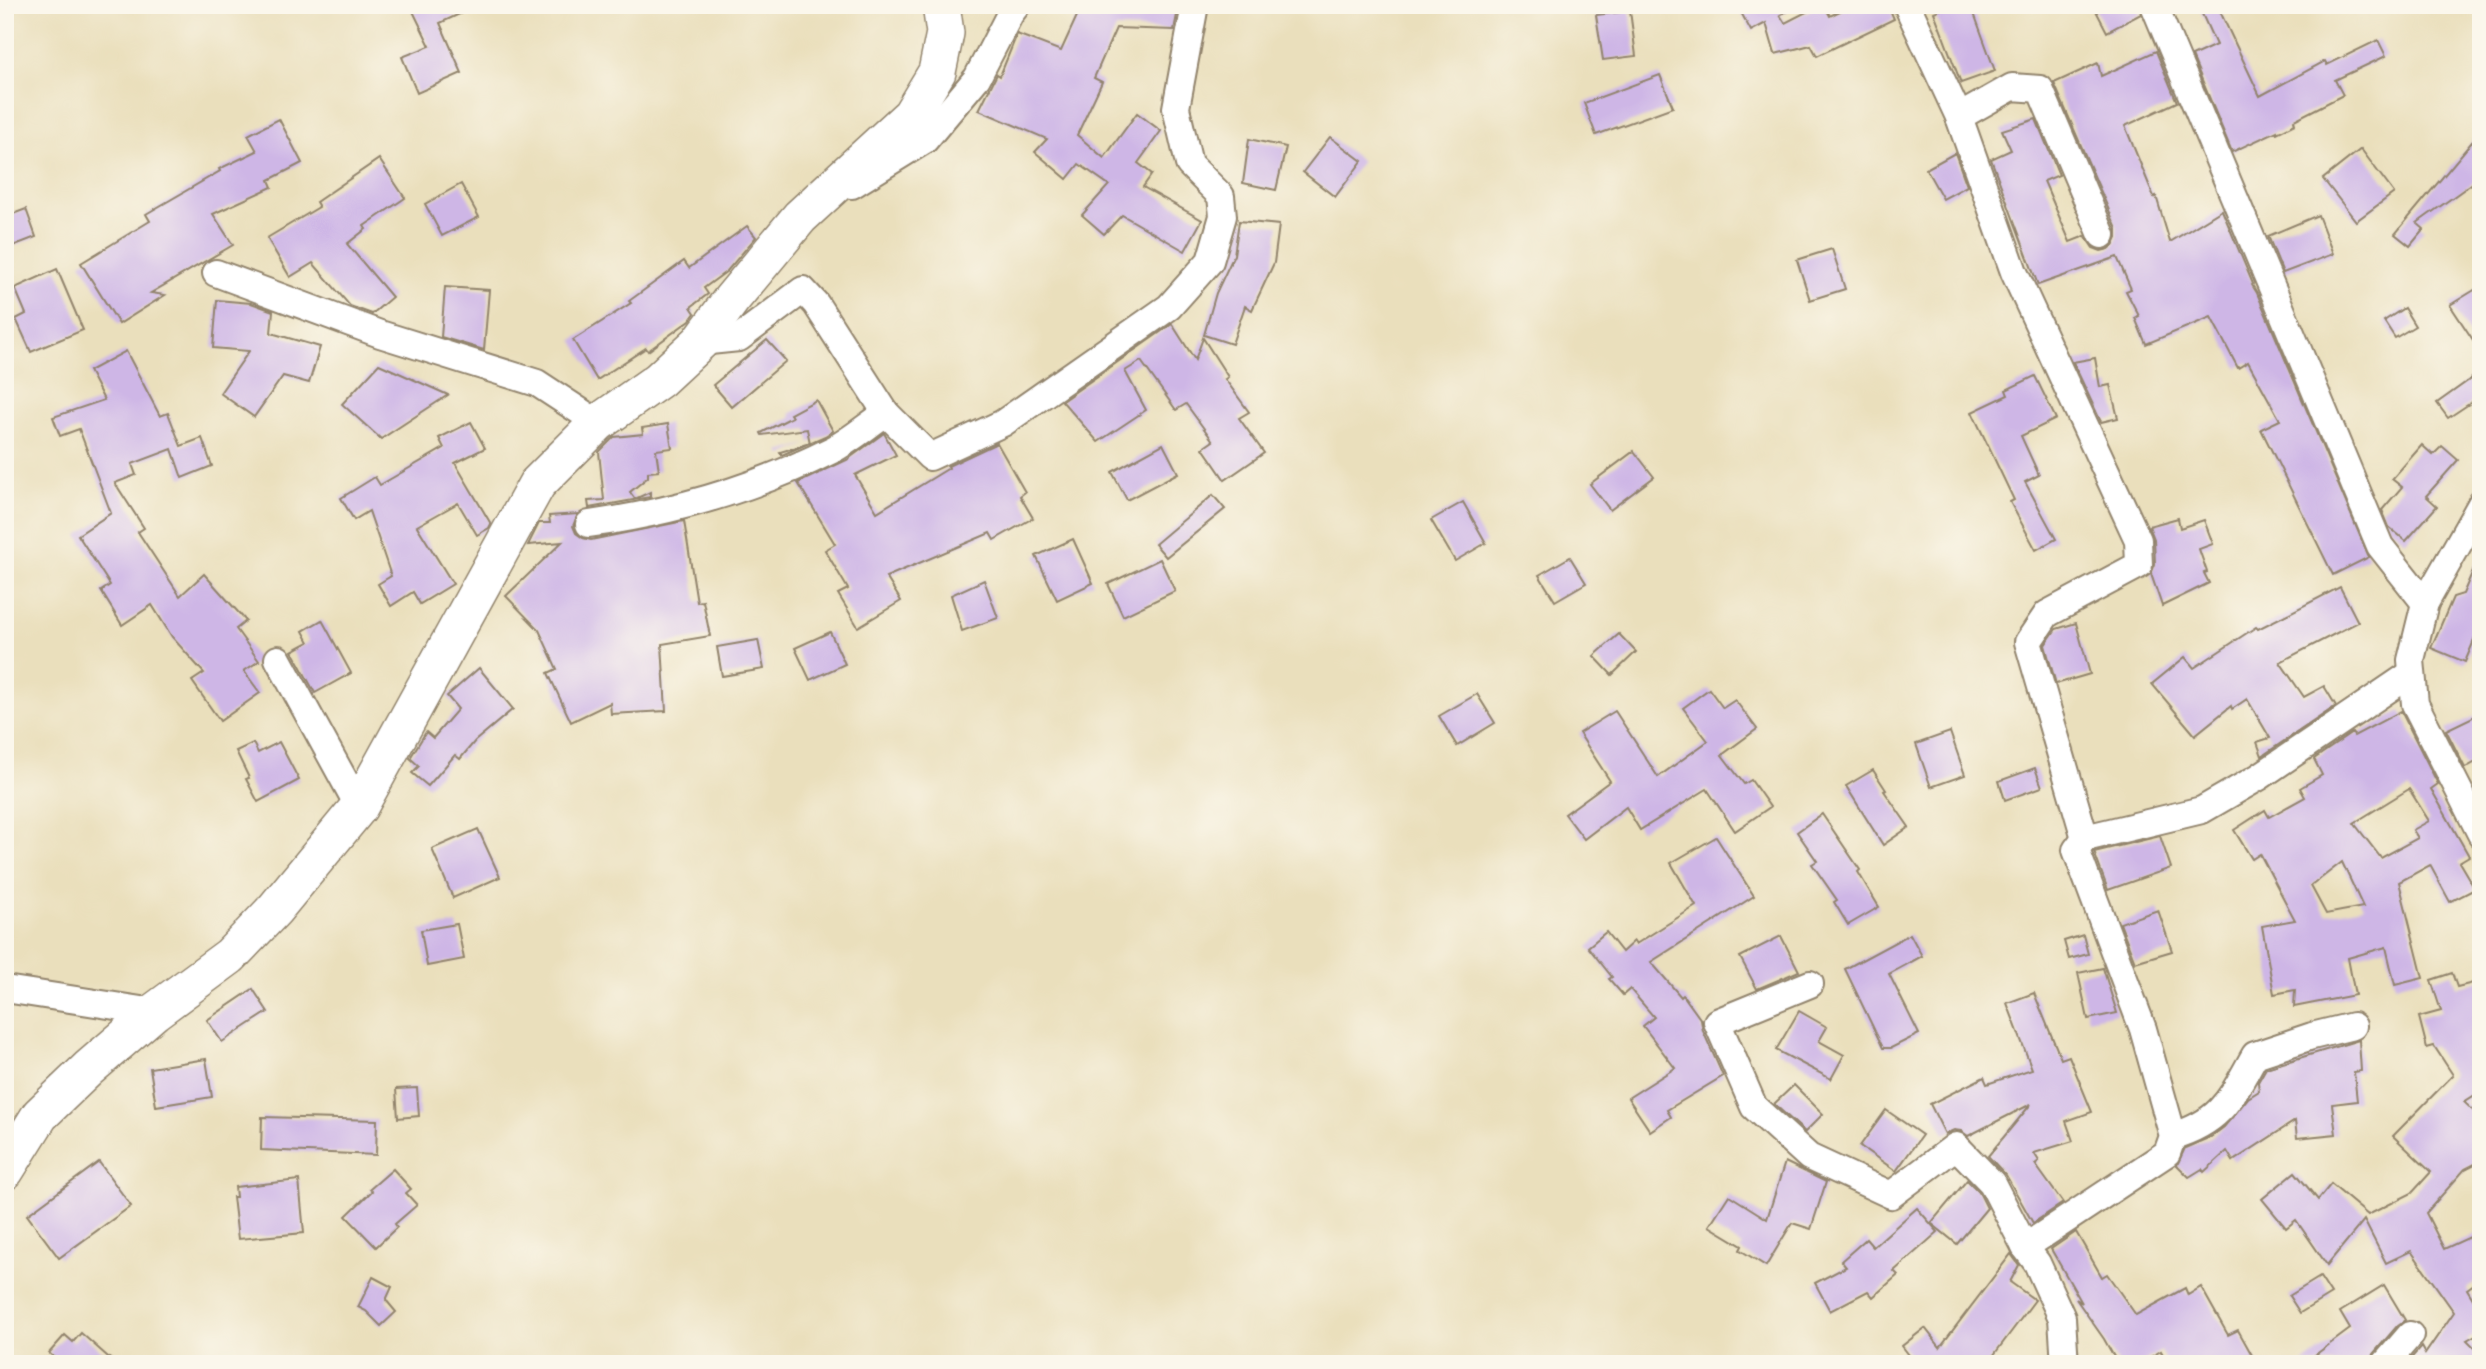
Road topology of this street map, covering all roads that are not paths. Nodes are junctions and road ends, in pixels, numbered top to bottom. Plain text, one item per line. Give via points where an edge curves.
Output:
1 (941, 5) edge
2 (1017, 5) edge
3 (1195, 5) edge
4 (1907, 5) edge
5 (2154, 5) edge
6 (1959, 117) junction
7 (800, 217) junction
8 (2102, 235) dead end
9 (216, 273) dead end
10 (700, 342) junction
11 (886, 413) junction
12 (598, 423) junction
13 (2481, 503) edge
14 (589, 524) dead end
15 (2425, 603) junction
16 (278, 659) dead end
17 (2412, 673) junction
18 (359, 807) junction
19 (2481, 834) edge
20 (2085, 838) junction
21 (1810, 984) dead end
22 (5, 989) edge
23 (154, 1013) junction
24 (2353, 1026) dead end
25 (2173, 1136) junction
26 (5, 1171) edge
27 (2025, 1247) junction
28 (2410, 1335) dead end
29 (2065, 1364) edge
30 (2385, 1364) edge

1 - 7 main road via 945,33 937,72 911,114
2 - 7 street via 977,78 925,140
3 - 11 street via 1176,108 1189,164 1221,196 1223,216 1210,261 1158,314 1003,423 943,452 930,457
4 - 6 street
5 - 15 street via 2381,546
6 - 8 street via 2012,87 2040,89
6 - 20 street via 2014,272 2138,540 2139,565 2048,614 2028,642
7 - 10 main road
9 - 12 street via 380,334 537,383
10 - 11 street via 740,338 803,290
10 - 12 main road via 659,380
11 - 14 street via 833,449 745,487 673,510
12 - 18 main road via 537,484
13 - 15 street
15 - 17 street
16 - 18 street
17 - 19 street via 2415,704
17 - 20 street via 2259,777 2202,810
18 - 23 main road via 230,956
20 - 25 street via 2076,850 2143,1029
21 - 27 street via 1717,1022 1754,1107 1809,1157 1891,1195 1956,1146 1992,1182
22 - 23 street
23 - 26 main road via 40,1115
24 - 25 street via 2255,1055 2224,1108 2192,1131
25 - 27 street via 2167,1153
27 - 29 street via 2062,1318
28 - 30 street

